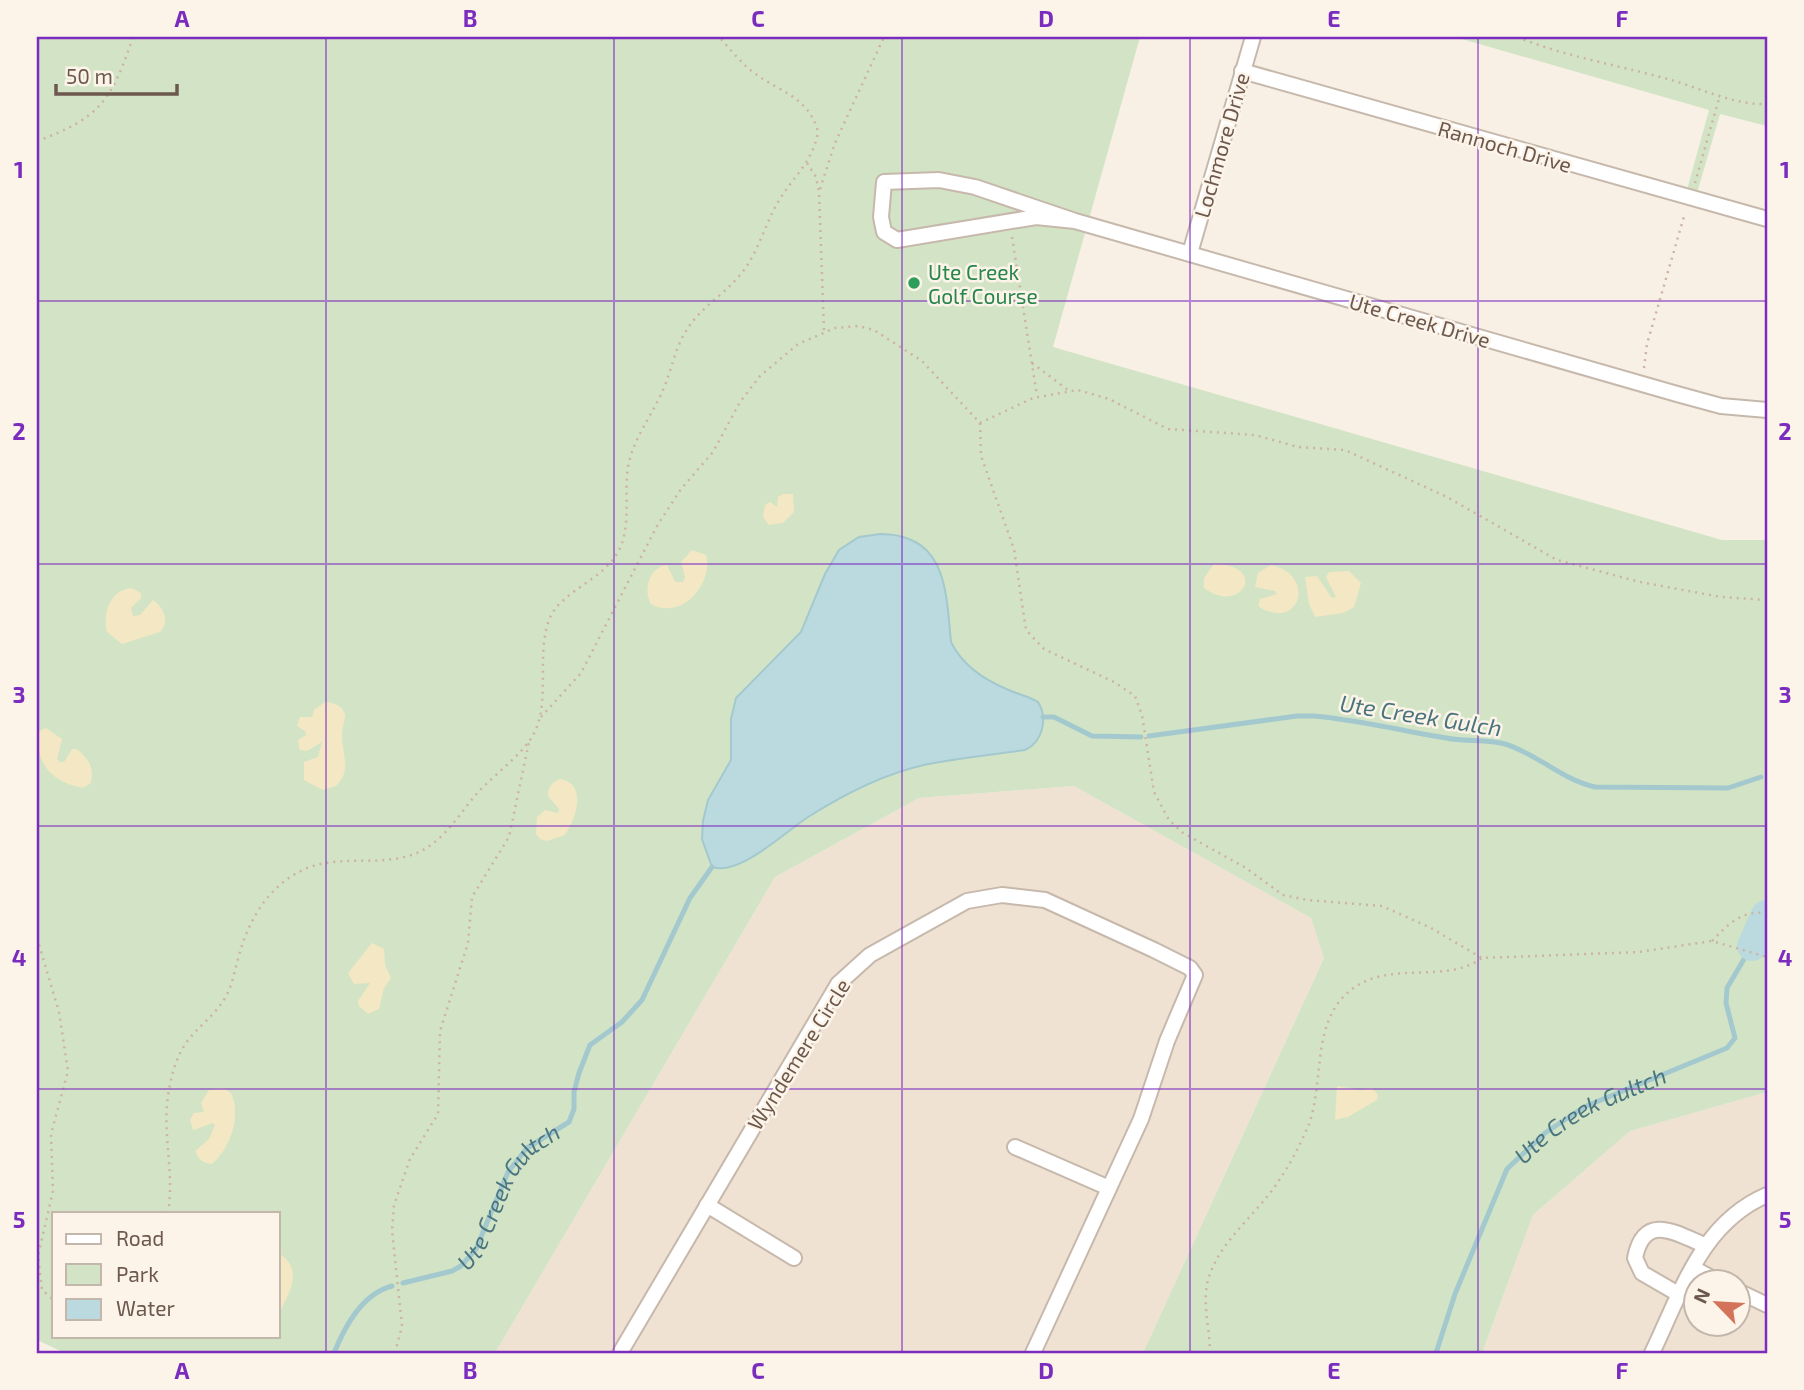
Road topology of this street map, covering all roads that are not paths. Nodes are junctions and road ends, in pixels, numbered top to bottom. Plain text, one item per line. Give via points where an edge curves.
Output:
1 (1252, 37) edge
2 (1242, 71) junction
3 (1767, 219) edge
4 (1075, 221) junction
5 (1190, 253) junction
6 (1767, 410) edge
7 (1015, 1147) dead end
8 (1109, 1188) junction
9 (1767, 1195) edge
10 (707, 1205) junction
11 (1704, 1245) junction
12 (794, 1258) dead end
13 (1693, 1268) edge
14 (1682, 1291) edge
15 (1680, 1295) junction
16 (620, 1353) edge
17 (1033, 1353) edge
18 (1652, 1353) edge

1 - 2 street, Lochmore Drive
2 - 3 street, Rannoch Drive
2 - 5 street, Lochmore Drive
4 - 4 street, Ute Creek Drive via 975,187 939,180 884,182 881,217 891,239 1036,217
4 - 5 street, Ute Creek Drive
5 - 6 street, Ute Creek Drive via 1677,394
7 - 8 street
8 - 10 street, Wyndemere Circle via 1141,1119 1194,972 1045,901 1002,895 967,901 870,955 844,976
8 - 17 street, Wyndemere Circle
9 - 11 street via 1730,1216
10 - 12 street
10 - 16 street, Wyndemere Circle
11 - 13 street
11 - 15 street via 1666,1228 1653,1231 1640,1243 1635,1258 1642,1273
14 - 15 street
15 - 18 street

